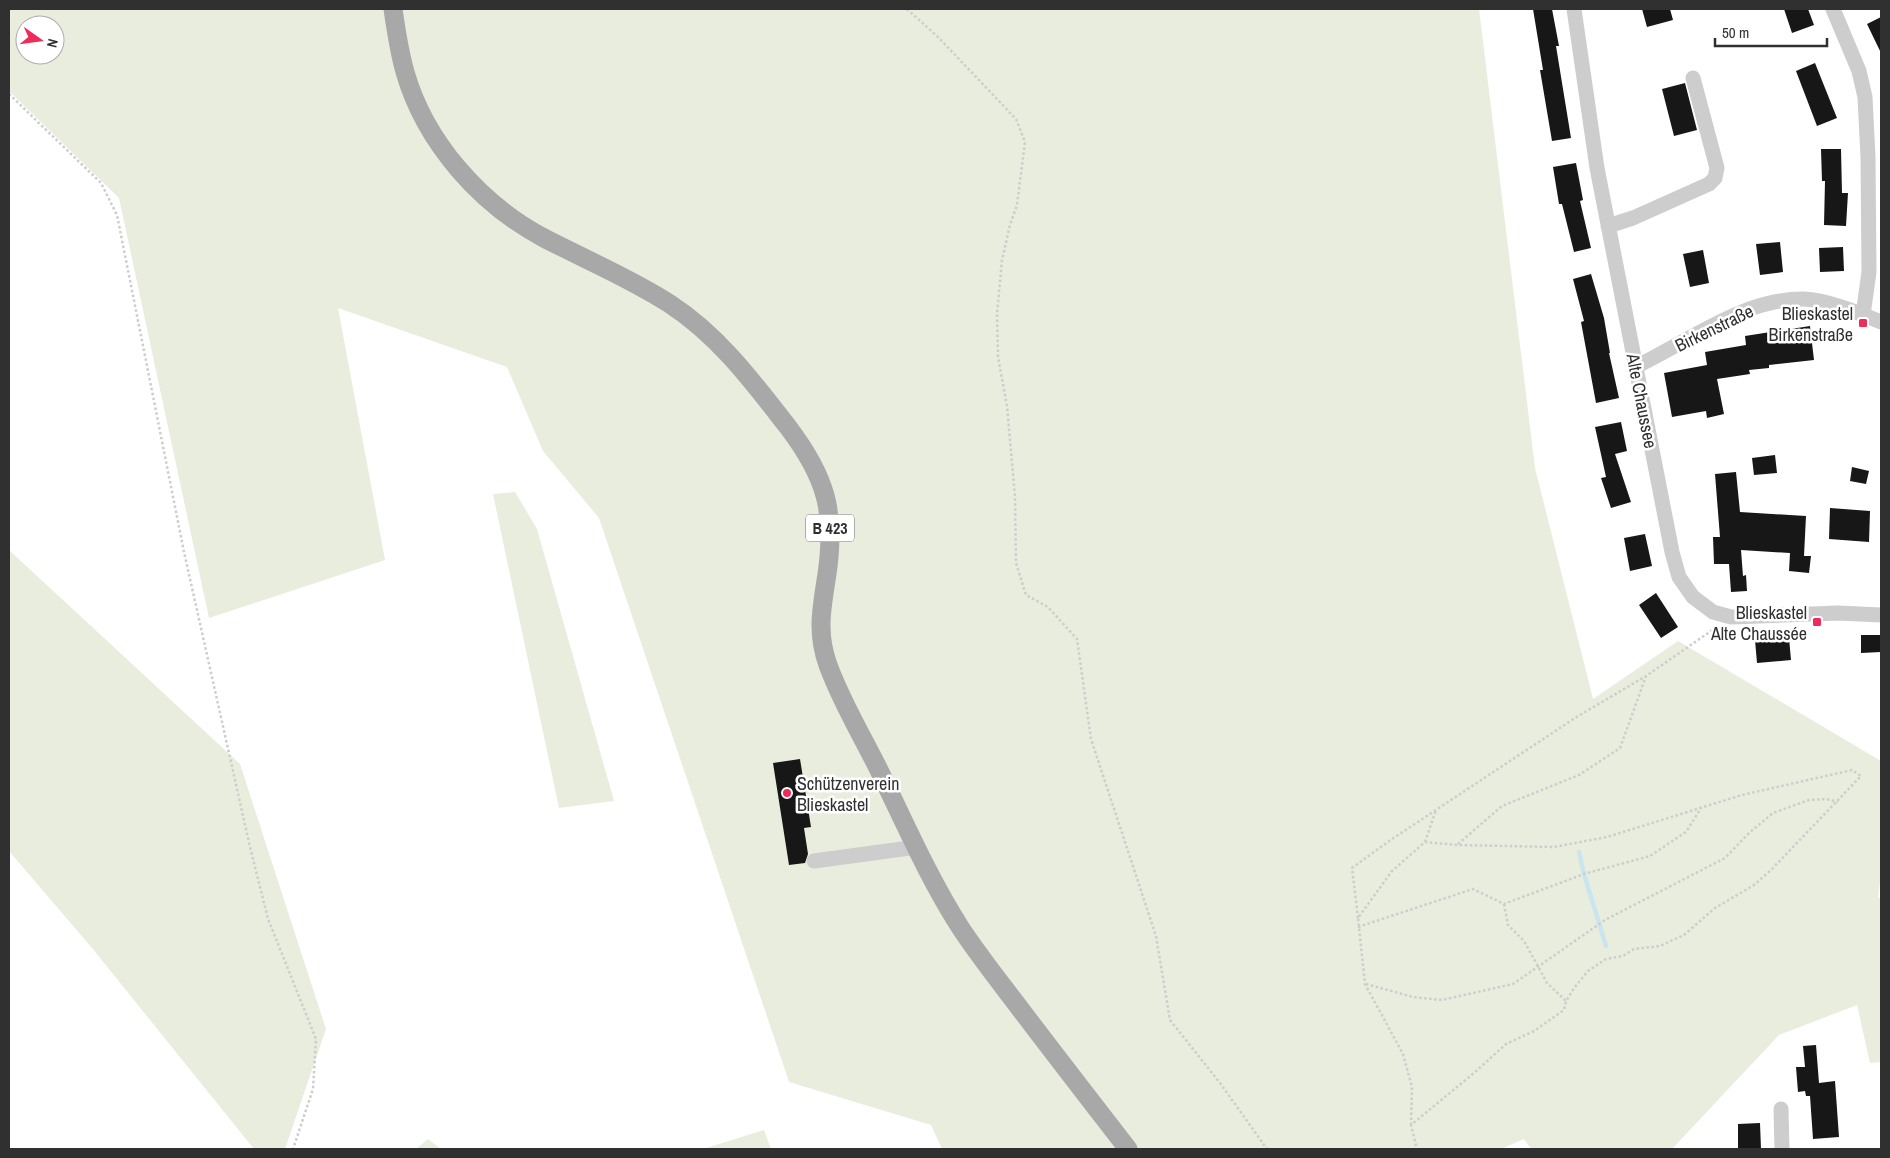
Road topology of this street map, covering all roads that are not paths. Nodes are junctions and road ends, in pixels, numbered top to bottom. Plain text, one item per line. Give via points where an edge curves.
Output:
1 (393, 9) edge
2 (1574, 9) edge
3 (1833, 9) edge
4 (1693, 78) dead end
5 (1874, 158) edge
6 (1608, 226) junction
7 (1863, 314) junction
8 (1881, 322) edge
9 (1635, 367) junction
10 (1881, 614) edge
11 (917, 847) junction
12 (814, 861) dead end
13 (1781, 1109) dead end
14 (1128, 1149) edge
15 (1782, 1149) edge

1 - 11 main road, B 423 via 405,73 415,100 430,129 466,178 511,218 636,284 691,319 739,365 807,452 820,476 830,517 831,537 820,615 821,640 842,695
2 - 6 street, Alte Chaussee
3 - 5 street via 1859,71
4 - 6 street via 1717,168 1715,178 1709,184 1634,218
5 - 7 street
6 - 9 street, Alte Chaussee
7 - 8 street, Birkenstraße
7 - 9 street, Birkenstraße via 1806,299 1761,305 1734,315
9 - 10 street, Alte Chaussee via 1672,552 1679,577 1693,597 1713,612 1731,617
11 - 12 street
11 - 14 main road, B 423 via 976,950
13 - 15 street

